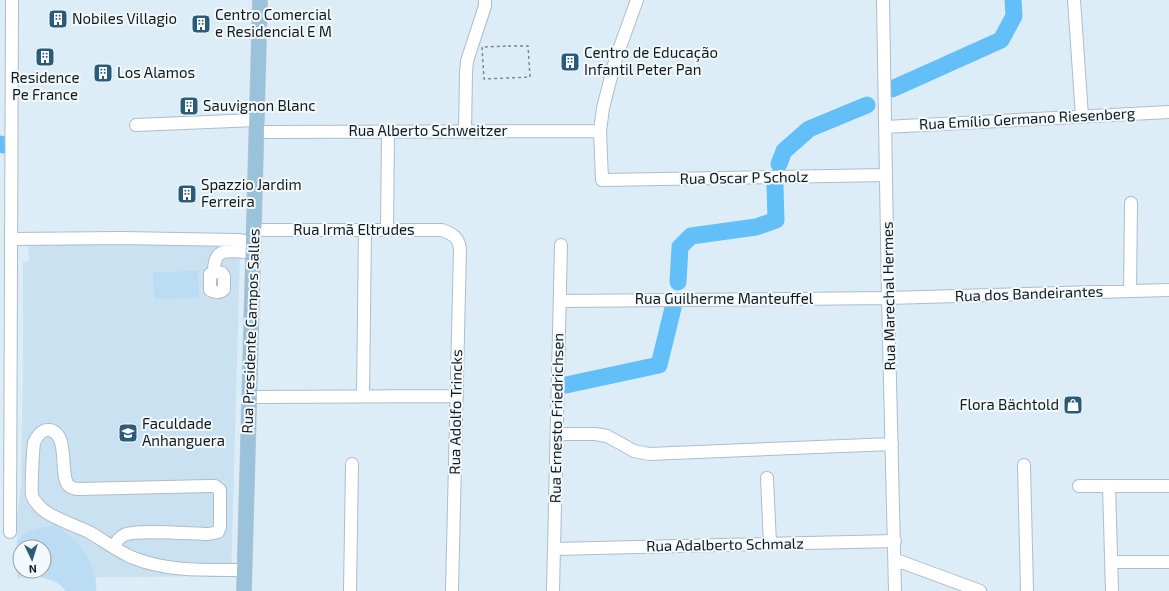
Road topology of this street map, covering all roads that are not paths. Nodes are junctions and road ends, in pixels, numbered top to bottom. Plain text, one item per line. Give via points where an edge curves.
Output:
1 (12, 0) edge
2 (260, 0) edge
3 (485, 0) edge
4 (637, 0) edge
5 (883, 0) edge
6 (1074, 0) edge
7 (1169, 112) edge
8 (1082, 116) junction
9 (136, 125) dead end
10 (256, 126) junction
11 (885, 127) junction
12 (466, 131) junction
13 (600, 131) junction
14 (388, 132) junction
15 (886, 175) junction
16 (1131, 203) dead end
17 (365, 230) junction
18 (387, 230) junction
19 (254, 232) junction
20 (167, 235) dead end
21 (454, 235) joint
22 (12, 239) junction
23 (561, 245) dead end
24 (248, 252) junction
25 (214, 272) dead end
26 (1169, 290) edge
27 (1130, 291) junction
28 (888, 298) junction
29 (560, 301) junction
30 (363, 396) junction
31 (457, 396) junction
32 (249, 397) junction
33 (557, 434) junction
34 (892, 444) junction
35 (352, 464) dead end
36 (1024, 465) dead end
37 (767, 478) dead end
38 (1079, 486) dead end
39 (1109, 486) junction
40 (1169, 486) edge
41 (10, 532) dead end
42 (895, 541) junction
43 (770, 544) junction
44 (114, 547) junction
45 (554, 549) junction
46 (896, 560) junction
47 (1111, 562) junction
48 (1169, 562) edge
49 (244, 570) junction
50 (244, 591) edge
51 (350, 591) edge
52 (452, 591) edge
53 (553, 591) edge
54 (895, 591) edge
55 (980, 591) edge
56 (1027, 591) edge
57 (1112, 591) edge

1 - 22 street
2 - 10 main road, Rua Presidente Campos Salles
3 - 12 street via 467,61
4 - 13 street via 615,61
5 - 11 street, Rua Marechal Hermes
6 - 8 street
7 - 8 street, Rua Emílio Germano Riesenberg
8 - 11 street, Rua Emílio Germano Riesenberg
9 - 10 street, Rua Alberto Schweitzer
10 - 14 street, Rua Alberto Schweitzer
10 - 19 main road, Rua Presidente Campos Salles
11 - 15 street, Rua Marechal Hermes
12 - 13 street, Rua Alberto Schweitzer
12 - 14 street, Rua Alberto Schweitzer
13 - 15 street, Rua Oscar P Scholz via 602,180
14 - 18 street
15 - 28 street, Rua Marechal Hermes
16 - 27 street
17 - 18 street, Rua Irmã Eltrudes
17 - 19 street, Rua Irmã Eltrudes
17 - 30 street
18 - 21 street, Rua Irmã Eltrudes via 442,230
19 - 20 street, Rua Irmã Eltrudes
19 - 24 main road, Rua Presidente Campos Salles
21 - 31 street, Rua Adolfo Trincks via 459,241 460,248
22 - 24 street via 238,240 244,241
22 - 41 street
23 - 29 street, Rua Ernesto Friedrichsen
24 - 25 street via 218,254
24 - 32 main road, Rua Presidente Campos Salles
26 - 27 street, Rua dos Bandeirantes
27 - 28 street, Rua dos Bandeirantes
28 - 29 street, Rua Guilherme Manteuffel
28 - 34 street, Rua Marechal Hermes
29 - 33 street, Rua Ernesto Friedrichsen
30 - 31 street
30 - 32 street
31 - 52 street, Rua Adolfo Trincks
32 - 49 main road, Rua Presidente Campos Salles
33 - 34 street via 607,436 634,451 648,454
33 - 45 street, Rua Ernesto Friedrichsen
34 - 42 street, Rua Marechal Hermes
35 - 51 street
36 - 56 street
37 - 43 street
38 - 39 street
39 - 40 street
39 - 47 street
42 - 43 street, Rua Adalberto Schmalz
42 - 46 street, Rua Marechal Hermes
43 - 45 street, Rua Adalberto Schmalz
44 - 44 street via 117,540 128,534 218,532 220,490 215,486 79,490 72,488 67,483 59,437 50,430 39,434 34,444 32,496 43,510
44 - 49 street via 130,556 166,567
45 - 53 street, Rua Ernesto Friedrichsen
46 - 54 street, Rua Marechal Hermes
46 - 55 street
47 - 48 street
47 - 57 street
49 - 50 main road, Rua Presidente Campos Salles

